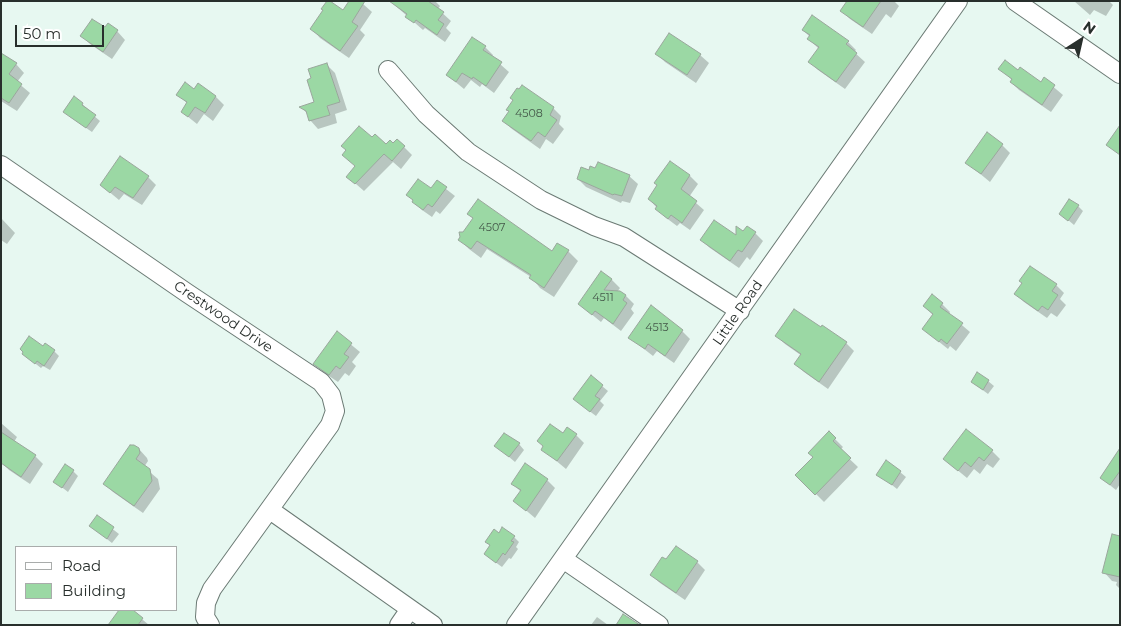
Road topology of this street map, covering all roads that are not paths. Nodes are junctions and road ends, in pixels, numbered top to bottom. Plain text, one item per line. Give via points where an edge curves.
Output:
1 (958, 1) edge
2 (1015, 1) edge
3 (388, 70) dead end
4 (1120, 74) edge
5 (1, 165) edge
6 (740, 311) junction
7 (270, 510) junction
8 (563, 559) junction
9 (410, 609) junction
10 (210, 625) edge
11 (398, 625) edge
12 (433, 625) edge
13 (516, 625) edge
14 (659, 625) edge

1 - 6 street, Little Road
2 - 4 street
3 - 6 street via 426,114 468,152 541,200 624,237
5 - 7 street, Crestwood Drive via 321,382 331,395 335,411 330,424
6 - 8 street, Little Road
7 - 9 street
7 - 10 street, Crestwood Drive via 212,589 205,617
8 - 13 street, Little Road
8 - 14 street
9 - 11 street
9 - 12 street

